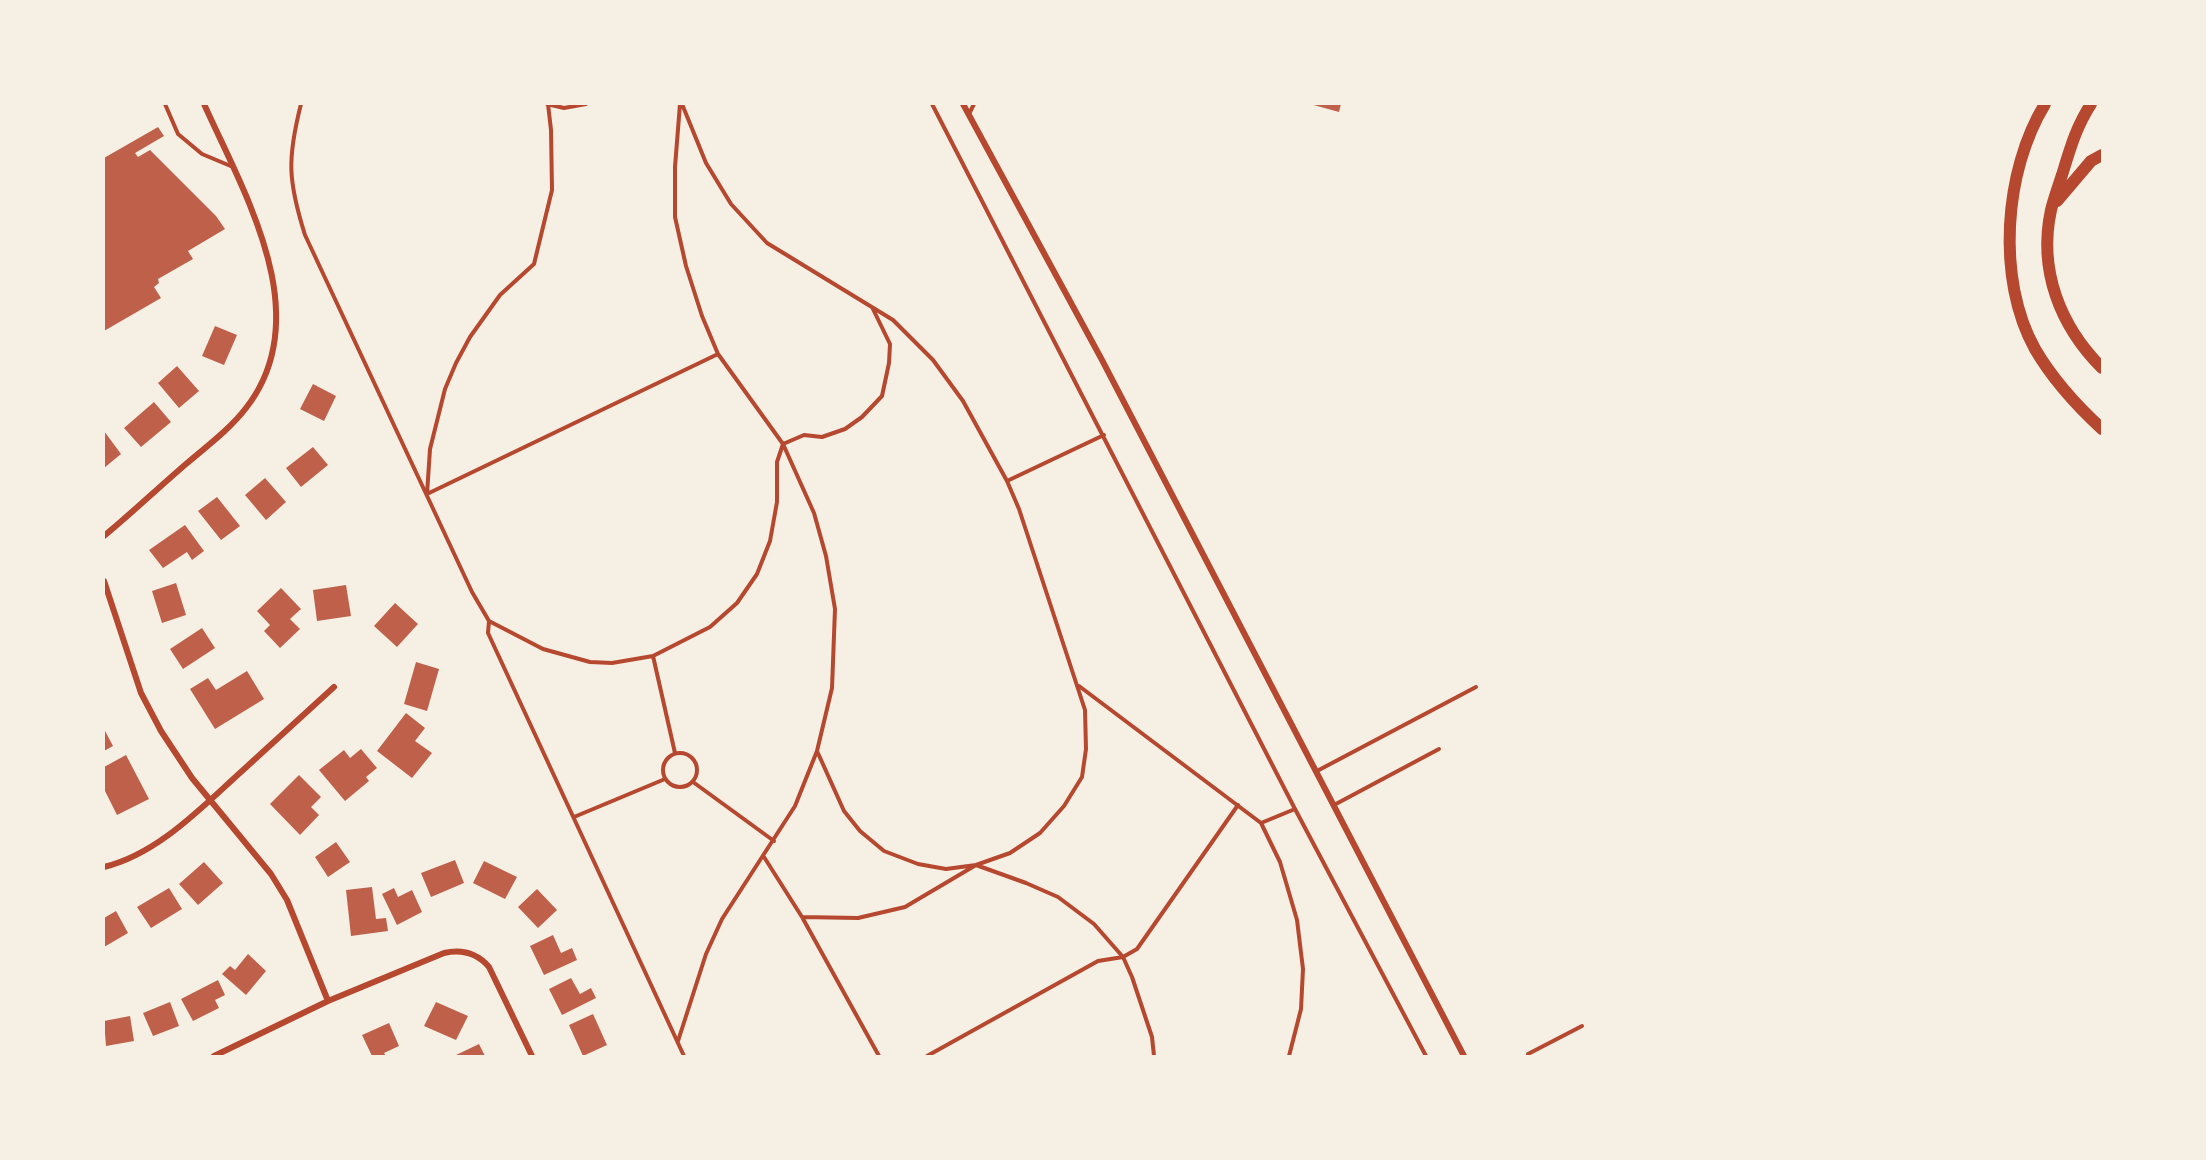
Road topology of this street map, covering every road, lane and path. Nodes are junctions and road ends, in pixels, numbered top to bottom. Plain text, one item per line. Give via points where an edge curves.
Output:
1 (165, 104) edge
2 (204, 104) edge
3 (302, 104) edge
4 (547, 104) edge
5 (586, 104) edge
6 (681, 104) edge
7 (932, 104) edge
8 (963, 104) edge
9 (974, 104) edge
10 (2045, 104) edge
11 (2088, 104) edge
12 (2103, 112) edge
13 (969, 114) junction
14 (2103, 155) edge
15 (233, 167) junction
16 (2051, 209) junction
17 (872, 306) junction
18 (718, 354) junction
19 (2103, 368) edge
20 (2103, 429) edge
21 (1104, 435) junction
22 (783, 444) junction
23 (1007, 482) junction
24 (427, 494) junction
25 (104, 536) edge
26 (104, 581) edge
27 (489, 621) junction
28 (653, 656) junction
29 (1078, 685) junction
30 (334, 687) dead end
31 (1476, 687) dead end
32 (1439, 749) dead end
33 (818, 751) junction
34 (675, 753) junction
35 (1317, 771) junction
36 (665, 779) junction
37 (693, 782) junction
38 (210, 800) junction
39 (1238, 805) junction
40 (1334, 805) junction
41 (1295, 809) junction
42 (573, 817) junction
43 (1261, 823) junction
44 (774, 841) junction
45 (764, 857) junction
46 (976, 865) junction
47 (104, 867) edge
48 (802, 917) junction
49 (1123, 957) junction
50 (328, 1002) junction
51 (1582, 1026) dead end
52 (678, 1042) junction
53 (1528, 1054) dead end
54 (214, 1056) edge
55 (532, 1056) edge
56 (684, 1056) edge
57 (879, 1056) edge
58 (927, 1056) edge
59 (1154, 1056) edge
60 (1289, 1056) edge
61 (1426, 1056) edge
62 (1464, 1056) edge

1 - 15 lane via 178,134 202,154
2 - 15 street
3 - 24 lane via 290,166 294,200 305,235
4 - 5 lane via 564,108
4 - 24 lane via 552,190 534,264 500,295 456,363 445,389 430,449
6 - 17 lane via 706,163 731,204 760,236
6 - 18 lane via 675,217 686,266
7 - 21 lane
8 - 13 street
9 - 13 lane
10 - 20 main road via 2022,156 2011,209 2010,259 2019,306 2034,348 2062,390
11 - 12 main road
11 - 16 main road via 2075,130
13 - 35 street
14 - 16 main road via 2091,161
15 - 25 street via 254,214 275,290 276,332 267,371 234,422
16 - 19 main road via 2048,261 2056,302 2073,333
17 - 22 lane via 891,344 882,396 845,429 822,437 804,435
17 - 23 lane via 893,320 933,360 963,401
18 - 22 lane
18 - 24 lane
21 - 23 lane
21 - 41 lane
22 - 28 lane via 777,462 777,502 770,541 758,574 737,603 710,627
22 - 33 lane via 814,513 835,609 832,688
23 - 29 lane
24 - 27 lane
26 - 38 street via 141,693 178,756
27 - 28 lane via 543,649 590,662 612,663
27 - 42 lane via 488,633
28 - 34 lane
29 - 39 lane
29 - 46 lane via 1086,749 1082,777 1040,833 1010,853
30 - 38 street
31 - 35 lane
32 - 40 lane
33 - 44 lane via 795,806
33 - 46 lane via 844,811 884,851 918,864 946,869
34 - 36 lane via 662,766
34 - 37 lane via 684,752 697,765
35 - 40 street
36 - 37 lane via 676,787
36 - 42 lane
37 - 44 lane
38 - 47 street via 152,847
38 - 50 street via 271,874 287,900
39 - 43 lane
39 - 49 lane via 1137,949
40 - 62 street
41 - 43 lane
41 - 61 lane
42 - 52 lane
43 - 60 lane via 1280,862 1296,920 1303,969 1301,1010
44 - 45 lane
45 - 48 lane
45 - 52 lane via 722,919 706,954
46 - 48 lane via 905,907 858,918
46 - 49 lane via 1058,897 1094,924
48 - 57 lane
49 - 58 lane via 1098,961
49 - 59 lane via 1152,1037
50 - 54 street
50 - 55 street via 444,953 465,952 489,967
51 - 53 lane
52 - 56 lane

